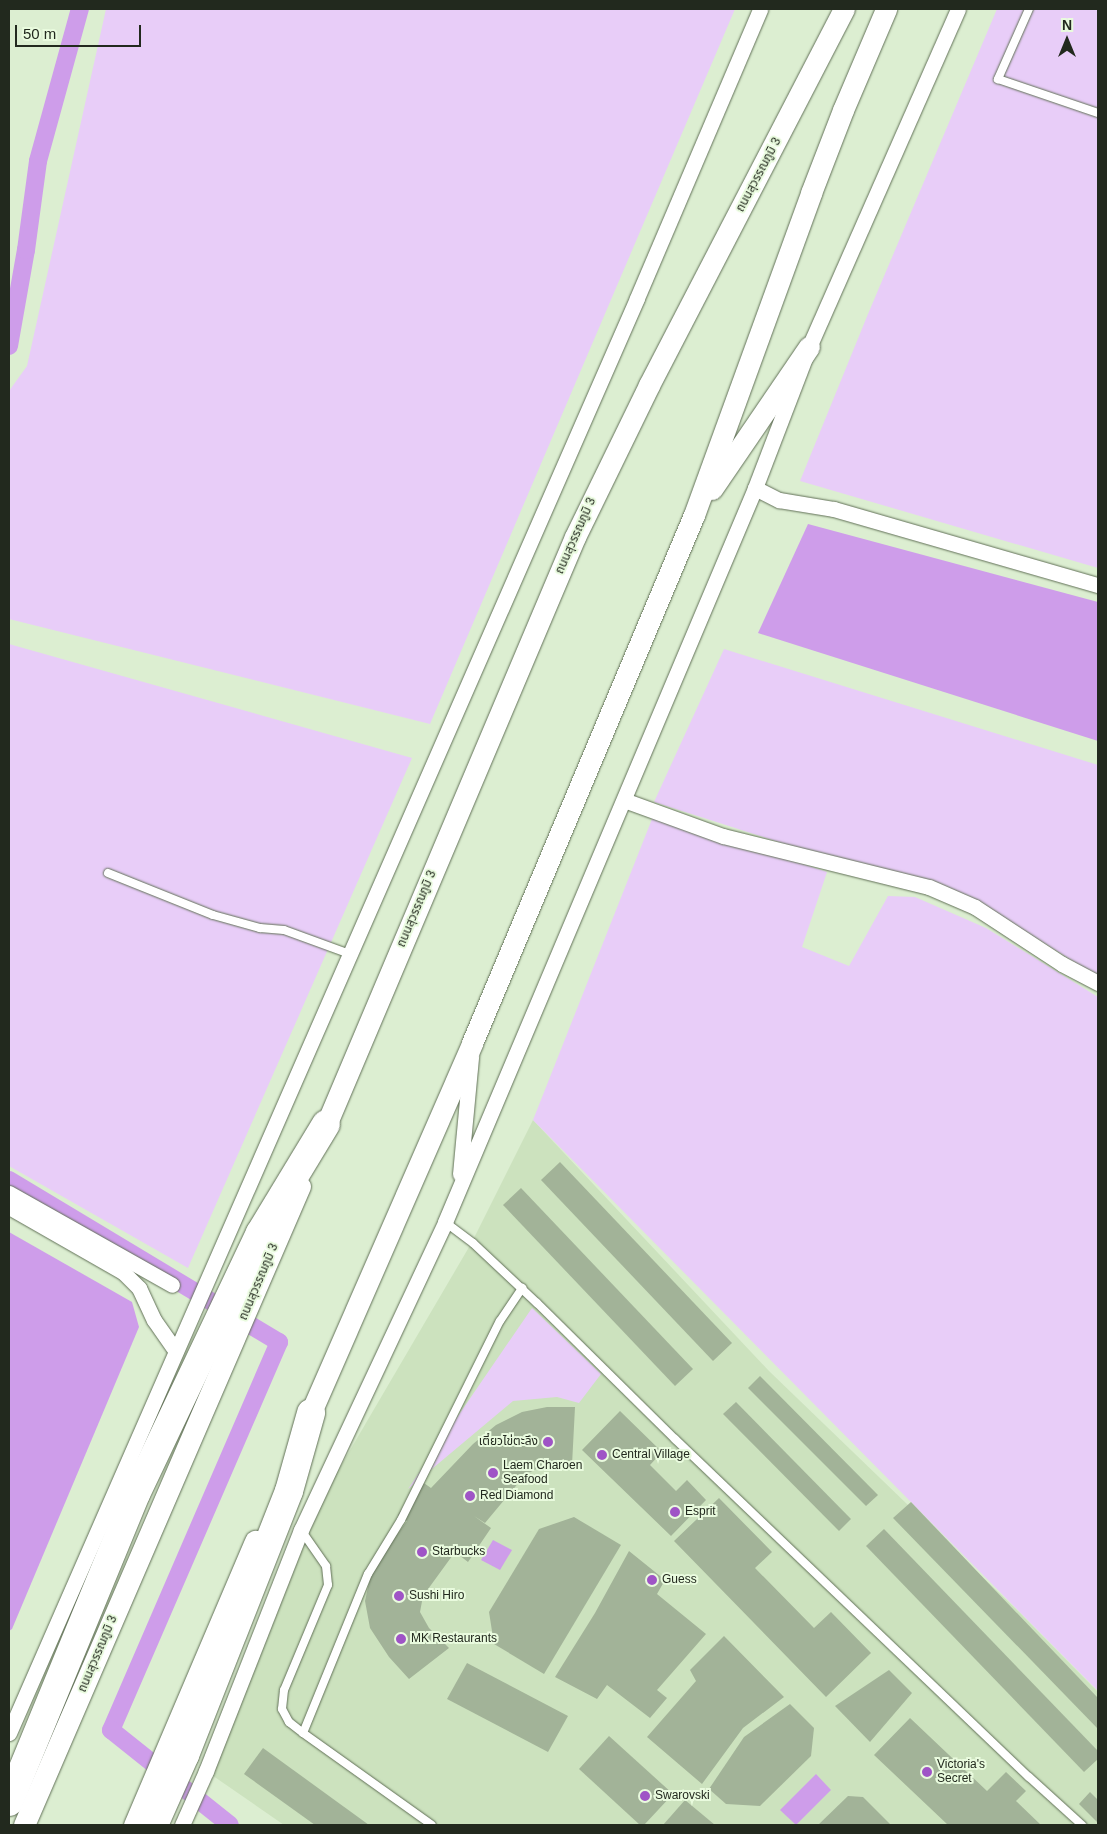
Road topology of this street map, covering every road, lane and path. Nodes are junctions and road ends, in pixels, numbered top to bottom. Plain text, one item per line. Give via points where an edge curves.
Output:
1 (760, 9) edge
2 (844, 9) edge
3 (886, 9) edge
4 (958, 9) edge
5 (1029, 9) edge
6 (1098, 113) edge
7 (809, 347) junction
8 (755, 488) junction
9 (694, 514) junction
10 (1098, 585) edge
11 (624, 800) junction
12 (108, 873) dead end
13 (350, 954) junction
14 (1098, 983) edge
15 (472, 1043) junction
16 (326, 1124) joint
17 (458, 1188) junction
18 (9, 1193) edge
19 (9, 1207) edge
20 (445, 1222) junction
21 (172, 1285) dead end
22 (522, 1288) junction
23 (220, 1346) junction
24 (176, 1350) junction
25 (311, 1413) joint
26 (301, 1530) junction
27 (9, 1733) edge
28 (303, 1733) junction
29 (187, 1756) junction
30 (9, 1802) edge
31 (161, 1815) edge
32 (24, 1825) edge
33 (134, 1825) edge
34 (432, 1825) edge
35 (1082, 1825) edge

1 - 13 street
2 - 16 main road, ถนนสุวรรณภูมิ 3 via 649,385 575,537
3 - 9 main road via 818,174
4 - 7 street
5 - 6 lane via 998,79
7 - 8 street
7 - 9 main road
8 - 10 street via 786,502 834,509
8 - 11 street
9 - 15 main road
11 - 14 street via 723,836 929,887 975,907 1062,964
11 - 17 street
12 - 13 lane via 214,915 260,928 284,930
13 - 24 street
15 - 17 street
15 - 25 main road
16 - 23 highway via 281,1195
17 - 20 street
18 - 21 street
19 - 24 street via 123,1272 139,1288 154,1320
20 - 22 lane
20 - 26 street
22 - 28 lane via 500,1321 401,1520 368,1574
22 - 35 lane via 668,1432
23 - 30 highway via 136,1494
23 - 32 main road, ถนนสุวรรณภูมิ 3
24 - 27 street
25 - 29 highway via 289,1492
26 - 28 lane via 326,1566 328,1576 325,1598 284,1690 282,1709 289,1722
26 - 29 street
28 - 34 lane
29 - 31 highway
31 - 33 main road

